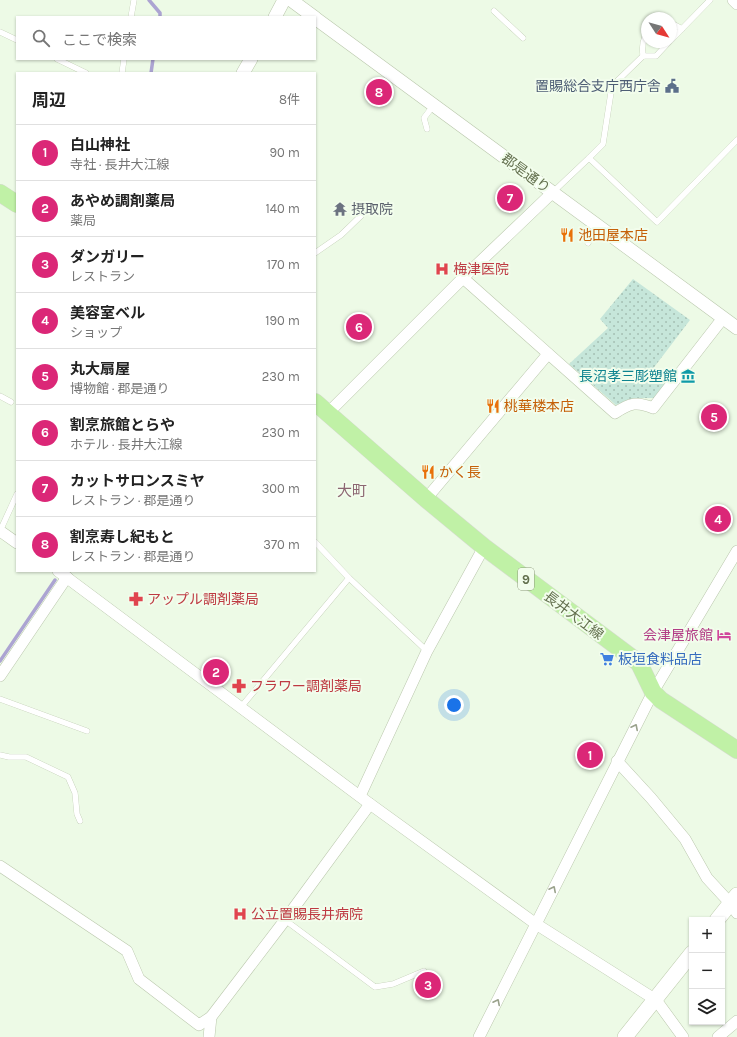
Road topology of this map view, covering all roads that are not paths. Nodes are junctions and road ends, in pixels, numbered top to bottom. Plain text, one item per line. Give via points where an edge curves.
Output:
1 (134, 0) edge
2 (284, 0) edge
3 (291, 0) edge
4 (710, 0) edge
5 (733, 0) edge
6 (737, 4) edge
7 (494, 11) dead end
8 (131, 16) edge
9 (276, 16) edge
10 (314, 16) edge
11 (316, 18) edge
12 (677, 26) edge
13 (682, 29) junction
14 (0, 32) edge
15 (677, 34) edge
16 (522, 38) dead end
17 (16, 40) edge
18 (642, 48) edge
19 (663, 48) edge
20 (643, 56) junction
21 (59, 60) edge
22 (124, 60) edge
23 (250, 60) edge
24 (84, 72) edge
25 (122, 72) edge
26 (244, 72) edge
27 (434, 106) junction
28 (427, 129) dead end
29 (737, 140) edge
30 (589, 158) junction
31 (0, 193) edge
32 (552, 193) junction
33 (16, 203) edge
34 (367, 210) dead end
35 (597, 226) junction
36 (588, 243) dead end
37 (316, 252) edge
38 (463, 278) junction
39 (723, 318) junction
40 (737, 328) edge
41 (548, 354) junction
42 (0, 396) edge
43 (11, 402) dead end
44 (316, 403) edge
45 (328, 413) junction
46 (16, 496) edge
47 (426, 499) junction
48 (0, 531) edge
49 (16, 542) edge
50 (316, 543) edge
51 (484, 547) junction
52 (737, 551) edge
53 (62, 574) edge
54 (349, 578) junction
55 (427, 651) junction
56 (0, 676) edge
57 (653, 692) junction
58 (0, 699) edge
59 (241, 707) junction
60 (87, 731) dead end
61 (737, 750) edge
62 (0, 755) edge
63 (618, 761) junction
64 (360, 796) junction
65 (370, 804) junction
66 (80, 821) dead end
67 (0, 866) edge
68 (735, 903) edge
69 (720, 917) edge
70 (285, 920) junction
71 (536, 924) junction
72 (689, 957) edge
73 (424, 971) dead end
74 (656, 1000) junction
75 (211, 1017) junction
76 (737, 1021) edge
77 (209, 1037) edge
78 (479, 1037) edge
79 (625, 1037) edge
80 (683, 1037) edge
81 (718, 1037) edge

1 - 8 lane
2 - 9 street
3 - 10 street, 郡是通り
4 - 13 lane
5 - 6 street
7 - 16 lane
11 - 27 street, 郡是通り
12 - 13 lane
13 - 15 lane
14 - 17 lane
18 - 20 lane
19 - 20 lane via 656,56
20 - 30 lane via 612,86 603,144
21 - 24 lane
22 - 25 lane
23 - 26 street
27 - 28 lane via 424,118
27 - 32 street, 郡是通り
29 - 30 lane via 657,222
30 - 32 lane
31 - 33 main road
32 - 35 street, 郡是通り
32 - 38 street
34 - 37 lane via 341,235
35 - 36 lane
35 - 39 street, 郡是通り
38 - 41 street
38 - 45 street
39 - 40 street, 郡是通り
39 - 41 street via 653,408 643,403 628,404 615,413
41 - 47 street
42 - 43 lane
44 - 45 main road, 長井大江線 / 9
45 - 47 main road, 長井大江線 / 9
46 - 48 lane
47 - 51 main road, 長井大江線 / 9
48 - 49 street
50 - 54 lane
51 - 55 street
51 - 57 main road, 長井大江線 / 9 via 639,663
52 - 57 street
53 - 56 street
53 - 59 street
54 - 55 lane
54 - 59 lane
55 - 64 street
57 - 61 main road, 長井大江線 / 9 via 661,700
63 -> 57 street
58 - 60 lane
59 - 64 street
62 - 66 lane via 26,757 68,777 75,793 76,814
63 - 68 street via 685,839 708,878
71 -> 63 street
64 - 65 street
65 - 70 street
65 - 71 street
67 - 75 street via 127,951 140,979 199,1025
68 - 69 main road
70 - 73 lane via 375,987 393,984
70 - 75 street
71 - 74 street
78 -> 71 street
72 - 74 main road
74 - 79 main road
74 - 80 street
75 - 77 street
76 - 81 street

